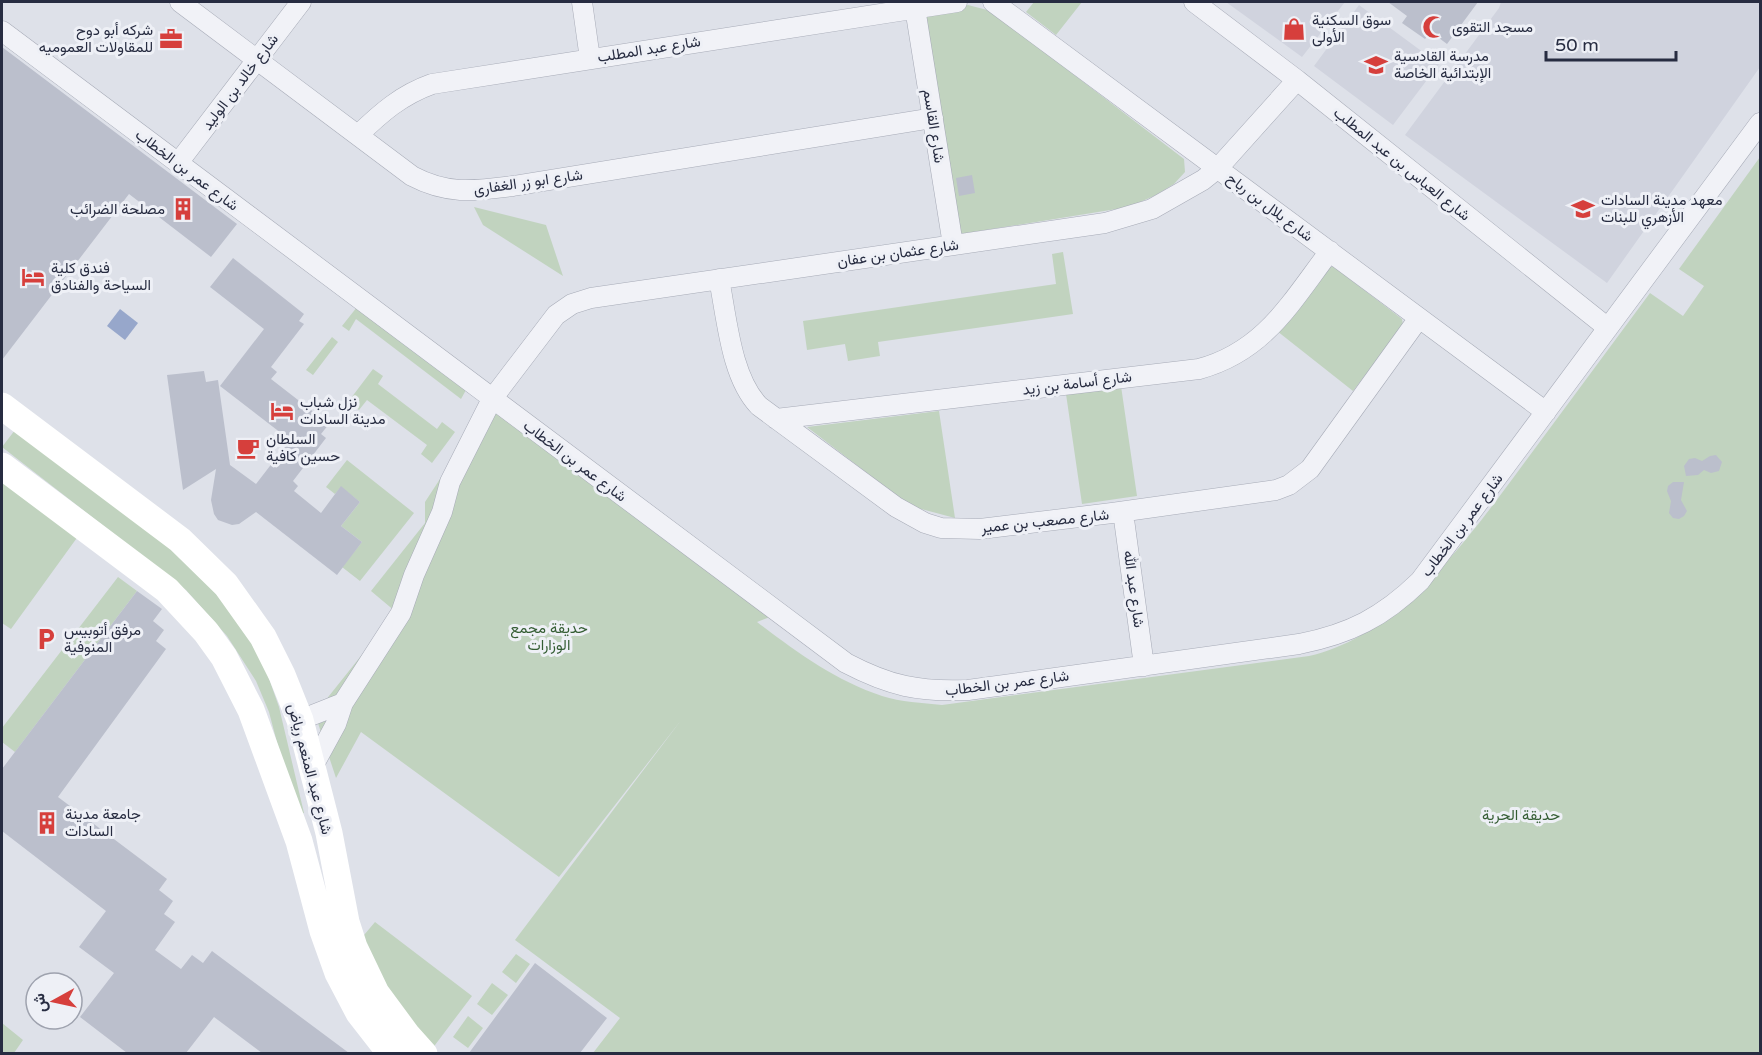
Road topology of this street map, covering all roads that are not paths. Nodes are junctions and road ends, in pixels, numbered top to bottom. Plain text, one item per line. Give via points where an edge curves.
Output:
1 (180, 2) edge
2 (301, 2) edge
3 (582, 2) edge
4 (957, 2) edge
5 (993, 2) edge
6 (1194, 2) edge
7 (915, 8) junction
8 (2, 31) edge
9 (257, 59) junction
10 (590, 59) junction
11 (1297, 81) junction
12 (933, 118) junction
13 (1761, 123) edge
14 (358, 135) junction
15 (178, 164) junction
16 (1218, 168) junction
17 (953, 245) junction
18 (1330, 251) junction
19 (719, 279) junction
20 (1419, 318) junction
21 (1608, 328) junction
22 (492, 399) junction
23 (4, 412) edge
24 (1546, 412) junction
25 (776, 419) junction
26 (2, 466) edge
27 (1123, 512) junction
28 (1144, 666) junction
29 (343, 703) junction
30 (300, 720) junction
31 (312, 768) junction
32 (328, 833) junction
33 (299, 841) junction
34 (391, 1053) edge
35 (424, 1053) edge

1 - 9 street, شارع ابو زر الغفارى
2 - 9 street, شارع خالد بن الوليد
3 - 10 street
4 - 7 street, شارع عبد المطلب
5 - 16 street, شارع بلال بن رباح
6 - 11 street, شارع العباس بن عبد المطلب
7 - 10 street, شارع عبد المطلب
7 - 12 street, شارع القاسم
8 - 15 street, شارع عمر بن الخطاب
9 - 14 street, شارع ابو زر الغفارى
9 - 15 street, شارع خالد بن الوليد
10 - 14 street, شارع عبد المطلب via 432,84 400,98
11 - 16 street, شارع عثمان بن عفان
11 - 21 street, شارع العباس بن عبد المطلب
12 - 14 street, شارع ابو زر الغفارى via 473,192 444,189 412,176
12 - 17 street, شارع القاسم
13 - 21 street, شارع عمر بن الخطاب
15 - 22 street, شارع عمر بن الخطاب
16 - 17 street, شارع عثمان بن عفان via 1186,191 1138,214 1105,223
16 - 18 street, شارع بلال بن رباح
17 - 19 street, شارع عثمان بن عفان
18 - 20 street, شارع بلال بن رباح
18 - 25 street, شارع أسامة بن زيد via 1256,342 1214,365
19 - 22 street, شارع عثمان بن عفان via 572,304 556,315
19 - 25 street, شارع مصعب بن عمير via 739,375 752,399
20 - 24 street, شارع بلال بن رباح
20 - 27 street, شارع مصعب بن عمير via 1300,478 1276,489
21 - 24 street, شارع عمر بن الخطاب
22 - 28 street, شارع عمر بن الخطاب via 778,614 846,663 874,678 905,687 947,691
22 - 29 street, شارع عثمان بن عفان via 450,482 442,512 401,613
23 - 30 street, شارع عبد المنعم رياض via 180,540 204,562 246,610 263,637
24 - 28 street, شارع عمر بن الخطاب via 1420,581 1377,617 1327,639
25 - 27 street, شارع مصعب بن عمير via 896,507 941,528 980,529
26 - 33 street, شارع عبد المنعم رياض via 146,572 207,632 251,710
27 - 28 street, شارع عبد الله
29 - 30 street
29 - 31 street, شارع عثمان بن عفان
30 - 31 street, شارع عبد المنعم رياض
31 - 32 street, شارع عبد المنعم رياض
32 - 33 street
32 - 35 street, شارع عبد المنعم رياض via 346,922 361,963 391,1015
33 - 34 street, شارع عبد المنعم رياض via 338,973 359,1013

